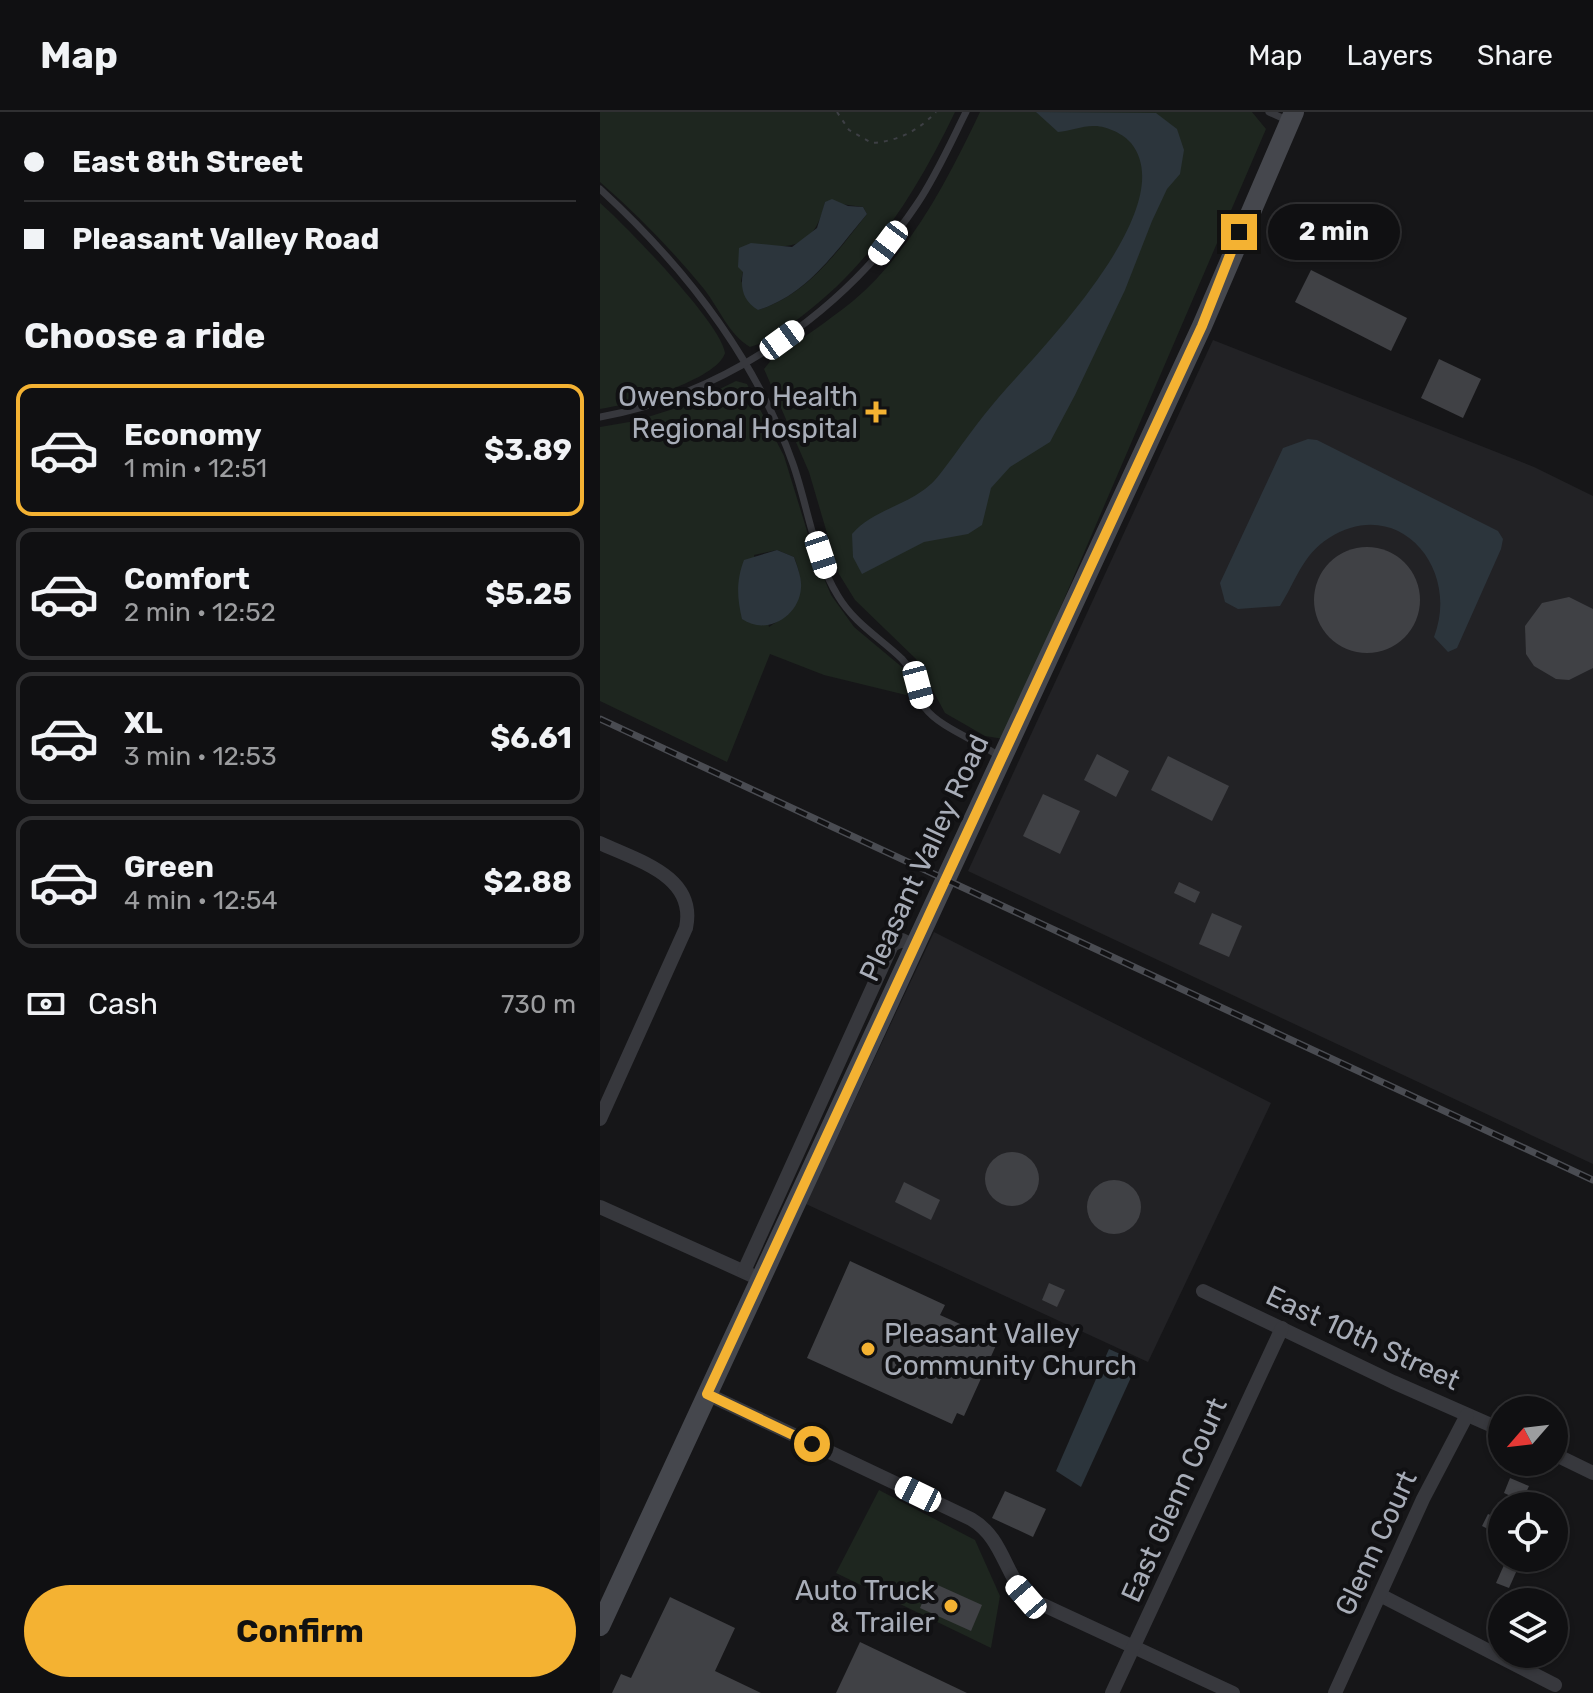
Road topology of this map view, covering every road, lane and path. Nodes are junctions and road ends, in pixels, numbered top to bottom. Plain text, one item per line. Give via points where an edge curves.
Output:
1 (837, 112) edge
2 (936, 112) edge
3 (966, 112) edge
4 (1269, 112) edge
5 (1292, 117) edge
6 (600, 189) edge
7 (746, 363) junction
8 (600, 417) edge
9 (1002, 758) junction
10 (600, 843) edge
11 (600, 1119) edge
12 (600, 1207) edge
13 (751, 1275) junction
14 (1203, 1291) dead end
15 (1282, 1328) junction
16 (707, 1394) junction
17 (1467, 1415) junction
18 (1488, 1424) edge
19 (1568, 1461) edge
20 (1593, 1473) edge
21 (1380, 1595) junction
22 (600, 1626) edge
23 (1134, 1649) junction
24 (1555, 1685) dead end
25 (1112, 1693) edge
26 (1233, 1693) edge
27 (1335, 1693) edge

1 - 2 path via 849,130 872,143 904,136
3 - 7 lane via 918,203 873,263 823,310
4 - 5 lane
5 - 9 street, Pleasant Valley Road via 1202,326
6 - 7 lane via 695,290
7 - 8 lane via 672,395
7 - 9 lane via 792,462 839,598 858,622 905,662 923,707
9 - 13 street, Pleasant Valley Road
10 - 11 street via 679,885 688,905 686,928
12 - 13 street
13 - 16 street, Pleasant Valley Road
14 - 15 street, East 10th Street
15 - 17 street, East 10th Street
15 - 23 street, East Glenn Court
16 - 22 street, Pleasant Valley Road
16 - 23 street via 983,1526 994,1536 1011,1580 1026,1597
17 - 18 street, East 10th Street
17 - 21 street, Glenn Court
19 - 20 street
21 - 24 street
21 - 27 street, Glenn Court
23 - 25 street, East Glenn Court
23 - 26 street

